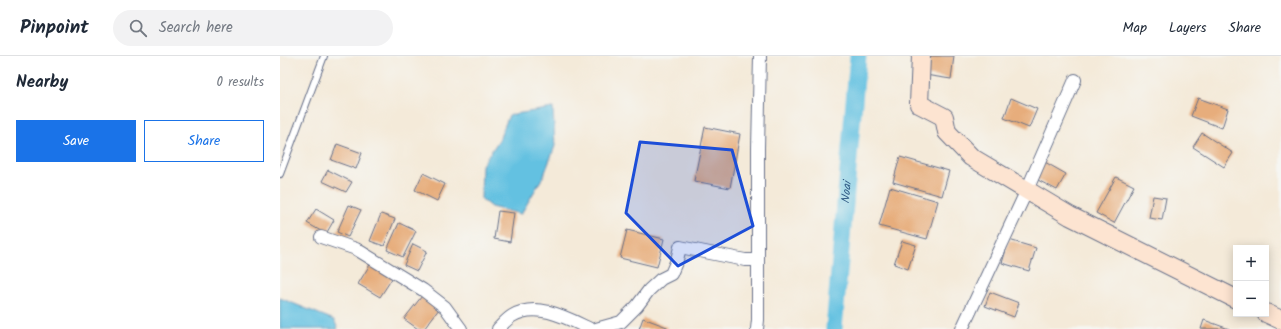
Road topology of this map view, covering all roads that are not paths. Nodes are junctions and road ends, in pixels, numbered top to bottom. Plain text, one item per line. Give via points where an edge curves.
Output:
1 (324, 56) edge
2 (760, 56) edge
3 (921, 56) edge
4 (1075, 80) dead end
5 (280, 174) edge
6 (1027, 190) junction
7 (321, 237) dead end
8 (758, 260) junction
9 (1233, 298) edge
10 (461, 329) edge
11 (498, 329) edge
12 (590, 329) edge
13 (596, 329) edge
14 (757, 329) edge
15 (962, 329) edge

1 - 5 lane
2 - 8 street
3 - 6 street via 919,104 944,117 947,132 971,157
4 - 6 street
6 - 9 street via 1070,216
6 - 15 street
7 - 10 street via 356,249 423,290 446,307
8 - 13 street via 745,260 680,247 671,274 649,290 621,322
8 - 14 street
11 - 12 street via 511,316 527,311 547,311

